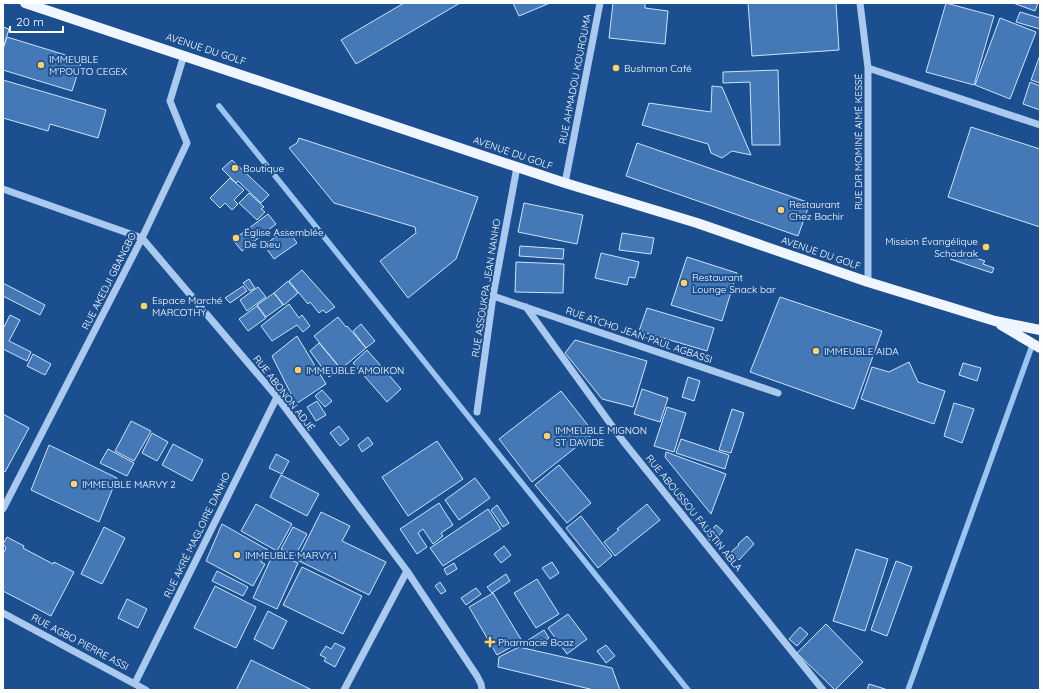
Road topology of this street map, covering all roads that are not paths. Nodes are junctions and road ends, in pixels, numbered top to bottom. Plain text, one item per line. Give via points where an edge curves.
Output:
1 (24, 3) edge
2 (600, 3) edge
3 (860, 3) edge
4 (184, 55) junction
5 (868, 68) junction
6 (1040, 125) edge
7 (516, 167) junction
8 (565, 183) junction
9 (3, 189) edge
10 (142, 238) junction
11 (868, 282) junction
12 (493, 296) junction
13 (526, 307) junction
14 (994, 321) junction
15 (1040, 330) edge
16 (1040, 348) edge
17 (778, 393) dead end
18 (277, 397) junction
19 (477, 412) dead end
20 (3, 509) edge
21 (407, 571) junction
22 (3, 613) edge
23 (135, 683) junction
24 (146, 690) edge
25 (344, 690) edge
26 (482, 690) edge
27 (823, 690) edge

1 - 4 main road, AVENUE DU GOLF
2 - 8 street, RUE AHMADOU KOUROUMA
3 - 5 street, RUE DR MOMINÉ AIMÉ KESSÉ
4 - 7 main road, AVENUE DU GOLF
4 - 10 street, RUE AKEDJI GBANGBO via 170,101 187,143
5 - 6 street
5 - 11 street, RUE DR MOMINÉ AIMÉ KESSÉ
7 - 8 main road, AVENUE DU GOLF
7 - 12 street, RUE ASSOUKPA JEAN NANHO
8 - 11 main road, AVENUE DU GOLF via 697,223
9 - 10 street
10 - 18 street, RUE ABONON ADJÉ
10 - 20 street, RUE AKEDJI GBANGBO
11 - 14 main road, AVENUE DU GOLF
12 - 13 street, RUE ATCHO JEAN-PAUL AGBASSI
12 - 19 street, RUE ASSOUKPA JEAN NANHO
13 - 17 street, RUE ATCHO JEAN-PAUL AGBASSI
13 - 27 street, RUE ABOUSSOU FAUSTIN ABLA via 623,440
14 - 15 main road, AVENUE DU GOLF
14 - 16 main road, AVENUE DU GOLF
18 - 21 street, RUE ABONON ADJÉ
18 - 23 street, RUE AKRÉ MAGLOIRE DANHO
21 - 25 street
21 - 26 street, RUE ABONON ADJÉ via 477,676
22 - 23 street, RUE AGBO PIERRE ASSI
23 - 24 street, RUE AGBO PIERRE ASSI

